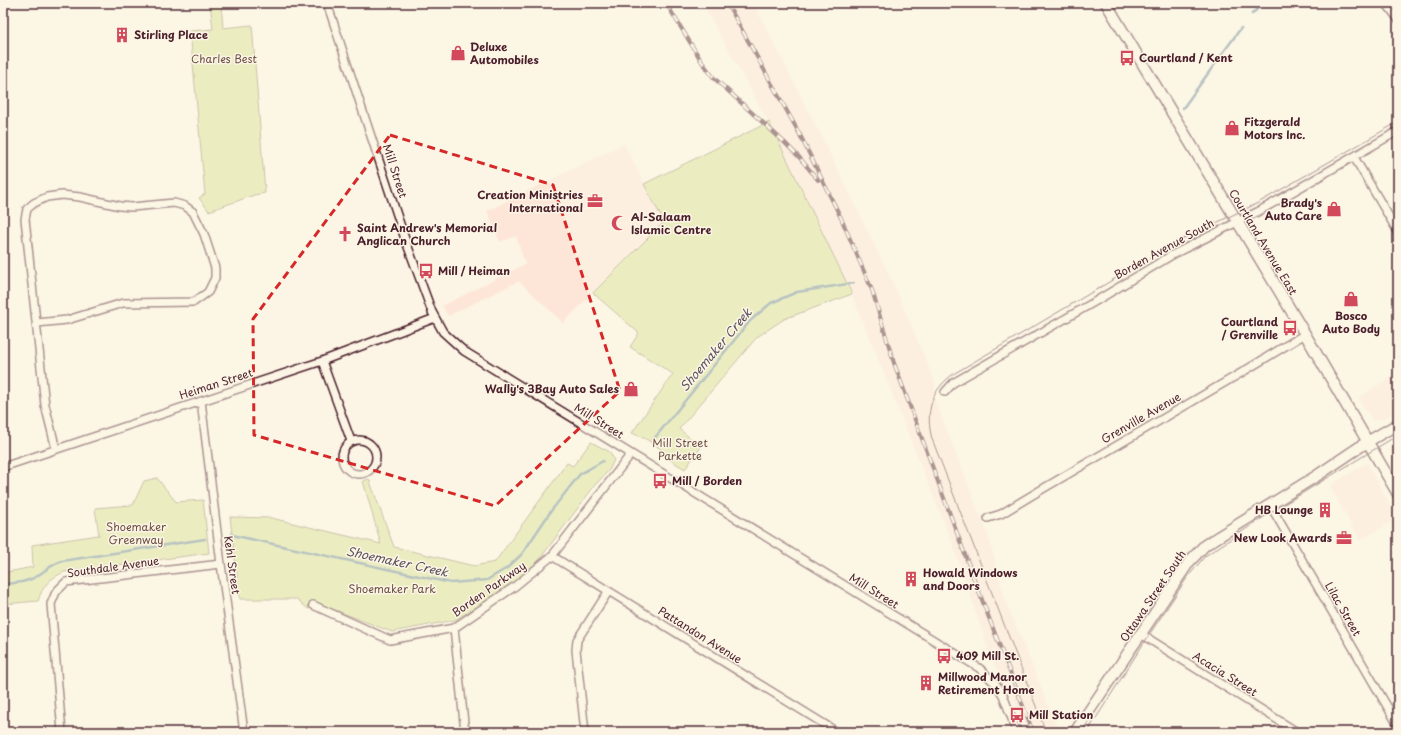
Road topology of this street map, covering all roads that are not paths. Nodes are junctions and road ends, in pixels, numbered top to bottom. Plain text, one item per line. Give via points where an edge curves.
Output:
1 (327, 3) edge
2 (1106, 3) edge
3 (1386, 3) edge
4 (1398, 19) edge
5 (1398, 131) edge
6 (1354, 157) junction
7 (1237, 222) junction
8 (1398, 232) edge
9 (435, 318) junction
10 (37, 323) junction
11 (1304, 334) junction
12 (322, 361) junction
13 (945, 392) dead end
14 (201, 401) junction
15 (1398, 424) edge
16 (351, 441) junction
17 (1367, 442) junction
18 (56, 449) junction
19 (631, 454) junction
20 (3, 467) edge
21 (1398, 494) edge
22 (1270, 505) junction
23 (988, 518) dead end
24 (552, 556) junction
25 (221, 564) junction
26 (608, 592) junction
27 (313, 606) dead end
28 (454, 628) junction
29 (1141, 634) junction
30 (1398, 724) edge
31 (1079, 731) edge
32 (62, 732) edge
33 (244, 732) edge
34 (465, 732) edge
35 (585, 732) edge
36 (837, 732) edge
37 (1017, 732) edge
38 (1297, 732) edge

1 - 9 street, Mill Street via 407,243
2 - 7 main road, Courtland Avenue East
3 - 4 street
5 - 6 street, Borden Avenue South
6 - 7 street, Borden Avenue South
6 - 8 street
7 - 11 main road, Courtland Avenue East
7 - 13 street, Borden Avenue South via 1172,255 953,383
9 - 12 street, Heiman Street
9 - 19 street, Mill Street via 443,332 464,351
10 - 10 street via 68,320 123,303 194,302 208,292 215,278 215,268 204,234 193,212 174,203 132,207 62,195 47,197 34,203 28,209 25,219
10 - 18 street via 45,405
11 - 17 main road, Courtland Avenue East
11 - 23 street, Grenville Avenue via 1001,514
12 - 14 street, Heiman Street
12 - 16 street
14 - 18 street, Heiman Street
14 - 25 street, Kehl Street
15 - 17 main road, Ottawa Street South
16 - 16 street via 341,456 344,466 358,474 366,472 371,469 376,459 374,447 364,440
17 - 21 main road, Courtland Avenue East
17 - 22 main road, Ottawa Street South
18 - 20 street, Heiman Street
19 - 24 street, Borden Parkway
19 - 37 street, Mill Street via 979,668 1003,695
22 - 29 main road, Ottawa Street South via 1197,552
22 - 30 street, Lilac Street
24 - 26 street, Pattandon Avenue
24 - 28 street, Borden Parkway via 514,588
25 - 32 street, Southdale Avenue via 66,582 56,592 51,604
25 - 33 street, Kehl Street
26 - 35 street via 577,640
26 - 36 street, Pattandon Avenue
27 - 28 street, Borden Parkway via 390,640
28 - 34 street
29 - 31 main road, Ottawa Street South
29 - 38 street, Acacia Street

